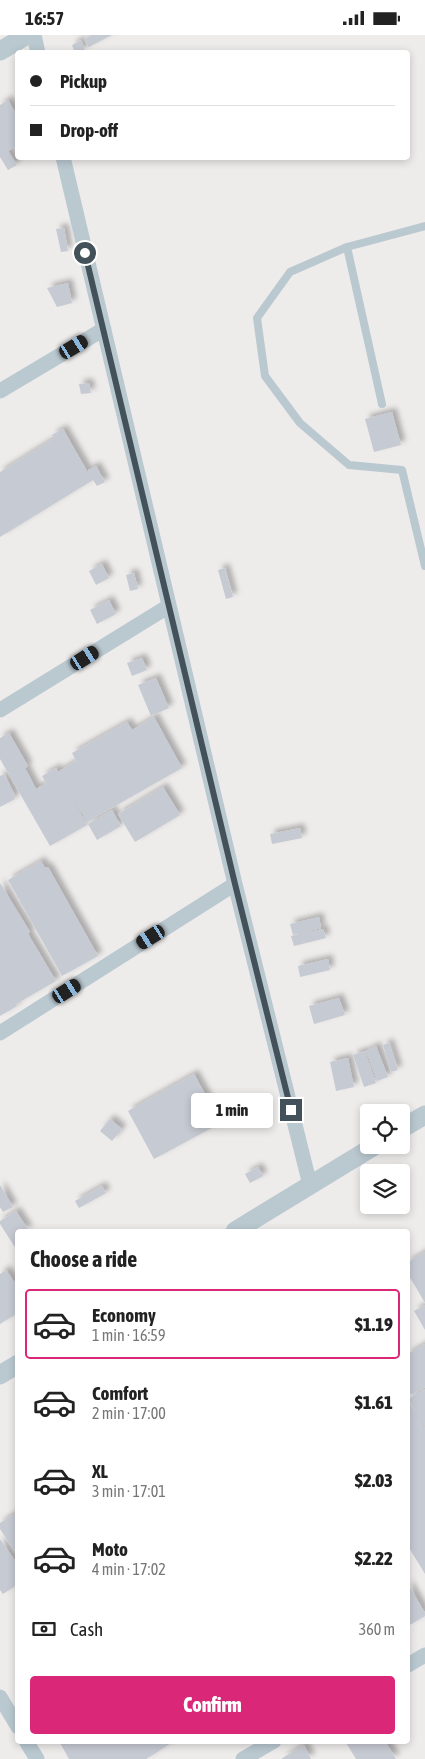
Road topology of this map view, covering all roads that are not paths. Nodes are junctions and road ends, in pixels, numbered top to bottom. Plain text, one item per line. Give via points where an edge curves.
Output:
1 (26, 35) edge
2 (34, 35) edge
3 (37, 50) edge
4 (0, 51) edge
5 (64, 160) edge
6 (425, 227) edge
7 (347, 247) junction
8 (104, 329) junction
9 (0, 391) edge
10 (382, 404) dead end
11 (425, 566) edge
12 (169, 606) junction
13 (0, 710) edge
14 (235, 884) junction
15 (0, 1033) edge
16 (425, 1115) edge
17 (410, 1124) edge
18 (361, 1154) edge
19 (310, 1185) junction
20 (238, 1229) edge
21 (15, 1366) edge
22 (0, 1375) edge
23 (425, 1655) edge
24 (410, 1664) edge
25 (0, 1697) edge
26 (15, 1722) edge
27 (28, 1744) edge
28 (269, 1744) edge
29 (37, 1759) edge
30 (243, 1759) edge

1 - 4 street
2 - 3 street
5 - 8 street
6 - 7 lane
7 - 10 lane
7 - 11 lane via 290,273 257,318 265,376 300,423 349,465 402,470
8 - 9 street
8 - 12 street
12 - 13 street
12 - 14 street
14 - 15 street
14 - 19 street
16 - 17 street
18 - 19 street
19 - 20 street
21 - 22 street
23 - 24 street
25 - 26 street
27 - 29 street
28 - 30 street

